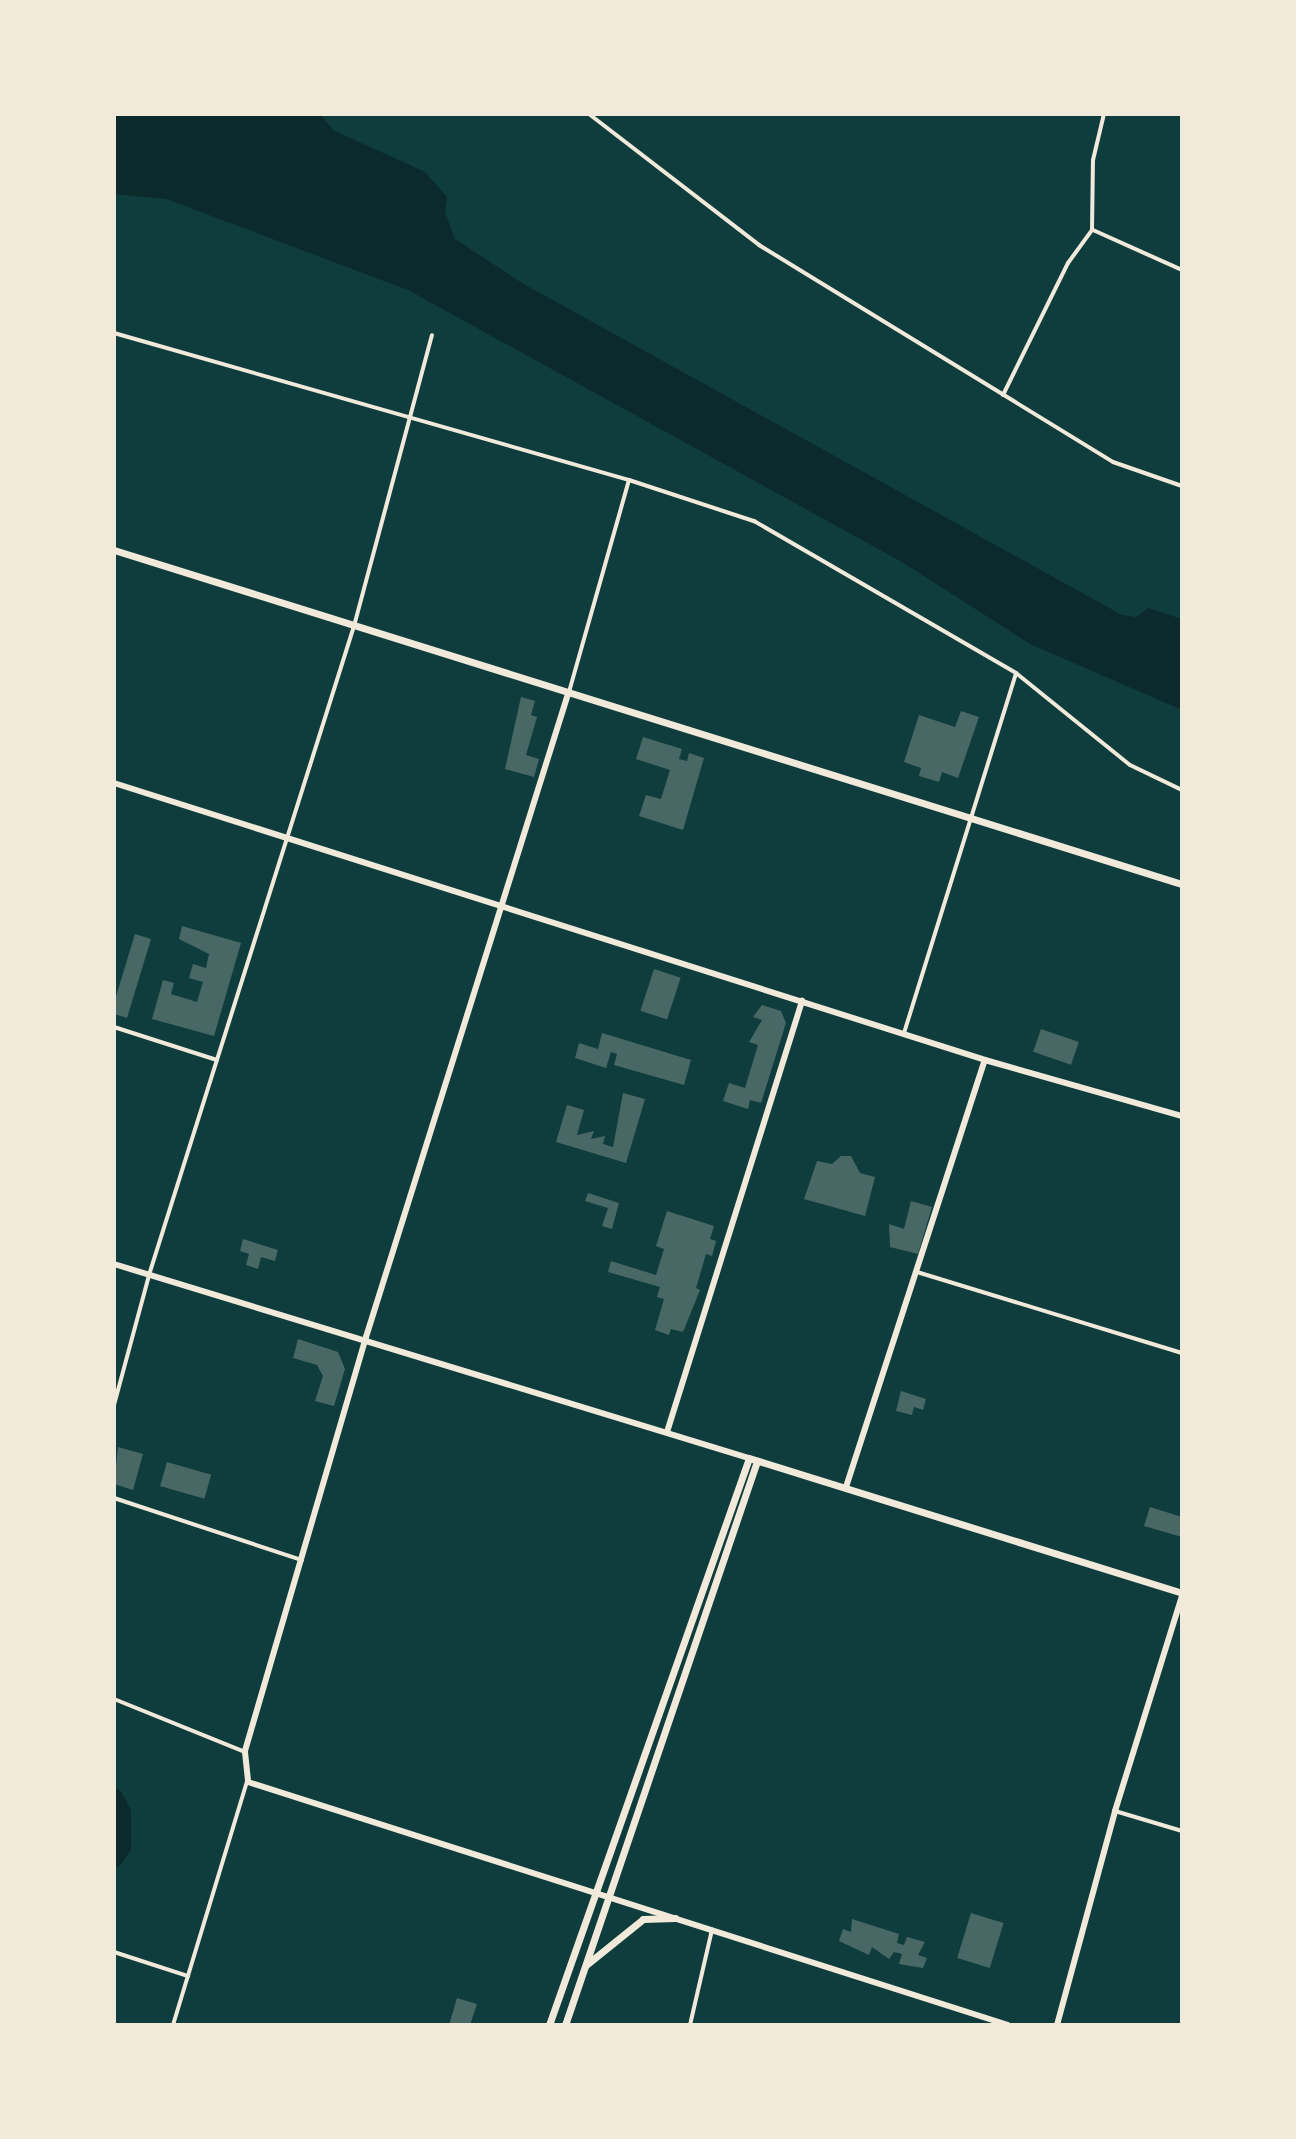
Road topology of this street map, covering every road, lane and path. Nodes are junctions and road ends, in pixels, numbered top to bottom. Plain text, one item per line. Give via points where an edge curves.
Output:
1 (589, 114) edge
2 (1104, 114) edge
3 (1092, 230) junction
4 (1182, 270) edge
5 (114, 333) edge
6 (432, 335) dead end
7 (1003, 395) junction
8 (410, 415) junction
9 (629, 480) junction
10 (1182, 486) edge
11 (114, 550) edge
12 (354, 626) junction
13 (1016, 673) junction
14 (568, 694) junction
15 (114, 783) edge
16 (1182, 790) edge
17 (971, 818) junction
18 (289, 838) junction
19 (1182, 884) edge
20 (500, 905) junction
21 (802, 1001) junction
22 (114, 1027) edge
23 (904, 1033) junction
24 (217, 1060) junction
25 (985, 1060) junction
26 (1182, 1116) edge
27 (114, 1264) edge
28 (917, 1272) junction
29 (149, 1275) junction
30 (366, 1337) junction
31 (1182, 1353) edge
32 (114, 1405) edge
33 (667, 1432) junction
34 (753, 1459) junction
35 (846, 1487) junction
36 (114, 1498) edge
37 (302, 1560) junction
38 (1182, 1595) edge
39 (114, 1699) edge
40 (245, 1752) junction
41 (248, 1782) junction
42 (1115, 1811) junction
43 (1182, 1831) edge
44 (595, 1892) junction
45 (606, 1896) junction
46 (675, 1918) junction
47 (712, 1930) junction
48 (114, 1952) edge
49 (585, 1967) junction
50 (188, 1976) junction
51 (173, 2025) edge
52 (549, 2025) edge
53 (565, 2025) edge
54 (690, 2025) edge
55 (1008, 2025) edge
56 (1057, 2025) edge

1 - 7 street via 759,245
2 - 3 street via 1093,160
3 - 4 street
3 - 7 street via 1068,263
5 - 8 street
6 - 8 street
7 - 10 street via 1113,462
8 - 9 street
8 - 12 street
9 - 13 street via 785,536
9 - 14 street
11 - 12 main road
12 - 14 main road
12 - 18 street
13 - 16 street via 1130,765
13 - 17 street
14 - 17 main road
14 - 20 street
15 - 18 street
17 - 19 main road
17 - 23 street
18 - 20 street
18 - 24 street
20 - 21 street
20 - 30 street
21 - 23 street
21 - 33 street
22 - 24 street
23 - 25 street
24 - 29 street
25 - 26 street
25 - 28 street
27 - 29 street
28 - 31 street
28 - 35 street
29 - 30 street
29 - 32 street
30 - 33 street
30 - 37 street
33 - 34 street
34 - 35 main road
34 - 44 main road
34 - 45 main road
35 - 38 main road
36 - 37 street
37 - 40 street
38 - 42 street
39 - 40 street
40 - 41 street
41 - 44 street
41 - 50 street
42 - 43 street
42 - 56 street
44 - 45 street
44 - 52 main road
45 - 46 street
45 - 49 main road
46 - 47 street
46 - 49 main road via 643,1919
47 - 54 street
47 - 55 street
48 - 50 street
49 - 53 main road
50 - 51 street

